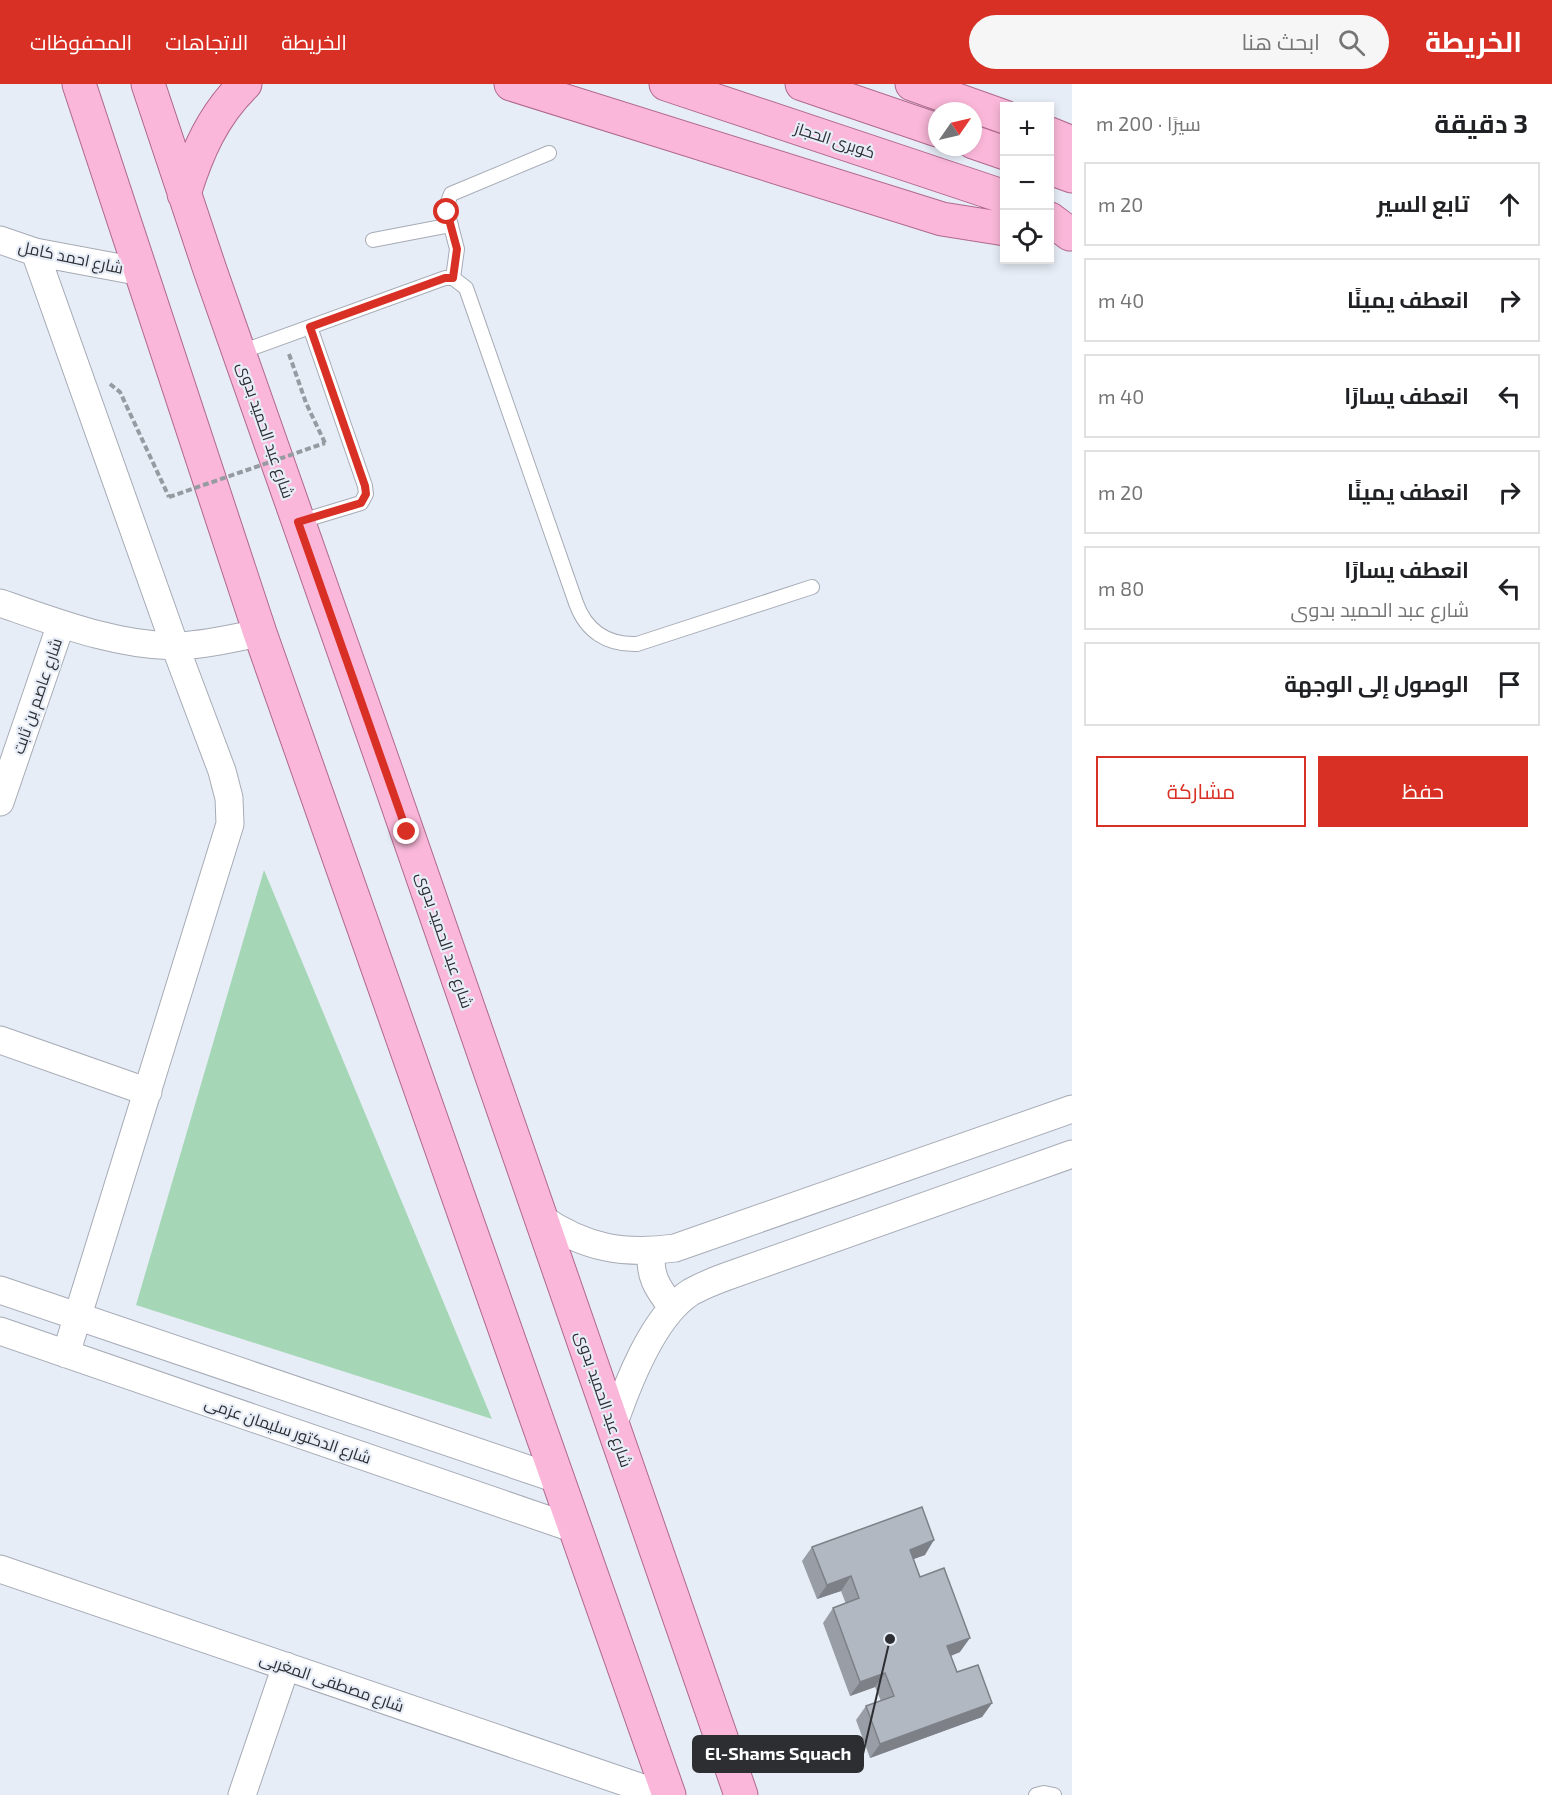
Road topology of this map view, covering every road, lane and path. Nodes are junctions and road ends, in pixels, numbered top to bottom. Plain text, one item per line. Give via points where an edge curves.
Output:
1 (79, 84) edge
2 (148, 84) edge
3 (245, 84) edge
4 (511, 84) edge
5 (666, 84) edge
6 (802, 84) edge
7 (912, 84) edge
8 (1000, 115) edge
9 (928, 127) edge
10 (1054, 136) edge
11 (1072, 143) edge
12 (982, 145) edge
13 (1000, 151) edge
14 (549, 153) dead end
15 (1054, 169) edge
16 (1072, 176) edge
17 (184, 194) junction
18 (1000, 195) edge
19 (451, 225) junction
20 (1000, 228) edge
21 (0, 240) edge
22 (373, 240) dead end
23 (35, 252) junction
24 (142, 272) junction
25 (453, 278) junction
26 (310, 327) junction
27 (283, 336) junction
28 (238, 352) junction
29 (132, 420) dead end
30 (298, 522) junction
31 (812, 587) dead end
32 (0, 603) edge
33 (61, 624) junction
34 (261, 633) junction
35 (175, 646) junction
36 (0, 802) edge
37 (0, 1040) edge
38 (148, 1092) junction
39 (1072, 1109) edge
40 (1072, 1154) edge
41 (541, 1218) junction
42 (652, 1251) junction
43 (0, 1290) edge
44 (672, 1308) junction
45 (78, 1316) junction
46 (0, 1331) edge
47 (66, 1354) junction
48 (613, 1426) junction
49 (557, 1479) junction
50 (575, 1529) junction
51 (0, 1569) edge
52 (286, 1666) junction
53 (242, 1795) edge
54 (663, 1795) edge
55 (669, 1795) edge
56 (741, 1795) edge
57 (1036, 1795) edge
58 (1054, 1795) edge

1 - 24 main road
2 - 17 main road, شارع عبد الحميد بدوى
3 - 17 main road via 211,126
4 - 20 main road via 942,219
5 - 18 main road, كوبرى الحجاز
6 - 9 main road
7 - 8 main road
10 - 11 main road
12 - 13 main road
14 - 19 lane via 451,194 446,207
15 - 16 main road
17 - 28 main road, شارع عبد الحميد بدوى
19 - 22 lane
19 - 25 lane via 457,249
21 - 23 street, شارع احمد كامل
23 - 24 street, شارع احمد كامل
23 - 35 street
24 - 34 main road
25 - 26 lane
25 - 31 lane via 466,288 580,616 588,627 611,641 637,644
26 - 27 lane
26 - 30 lane via 366,494 361,503
27 - 28 lane
27 - 29 path, bridge via 306,403 325,443 169,497
28 - 30 main road, شارع عبد الحميد بدوى
30 - 41 main road, شارع عبد الحميد بدوى
32 - 33 street
33 - 35 street via 136,643
33 - 36 street, شارع عاصم بن ثابت
34 - 35 street
34 - 49 main road
35 - 38 street via 222,771 231,824
37 - 38 street
38 - 45 street
39 - 42 street via 697,1241
40 - 44 street via 725,1277 690,1293
41 - 42 street via 561,1232 594,1245
41 - 48 main road, شارع عبد الحميد بدوى
42 - 44 street via 654,1282
43 - 45 street
44 - 48 street via 637,1364
45 - 47 street
45 - 49 street
46 - 47 street, شارع الدكتور سليمان عزمى
47 - 50 street, شارع الدكتور سليمان عزمى
48 - 56 main road, شارع عبد الحميد بدوى
49 - 50 main road
50 - 55 main road
51 - 52 street, شارع مصطفى المغربى
52 - 53 street
52 - 54 street, شارع مصطفى المغربى
57 - 58 lane

